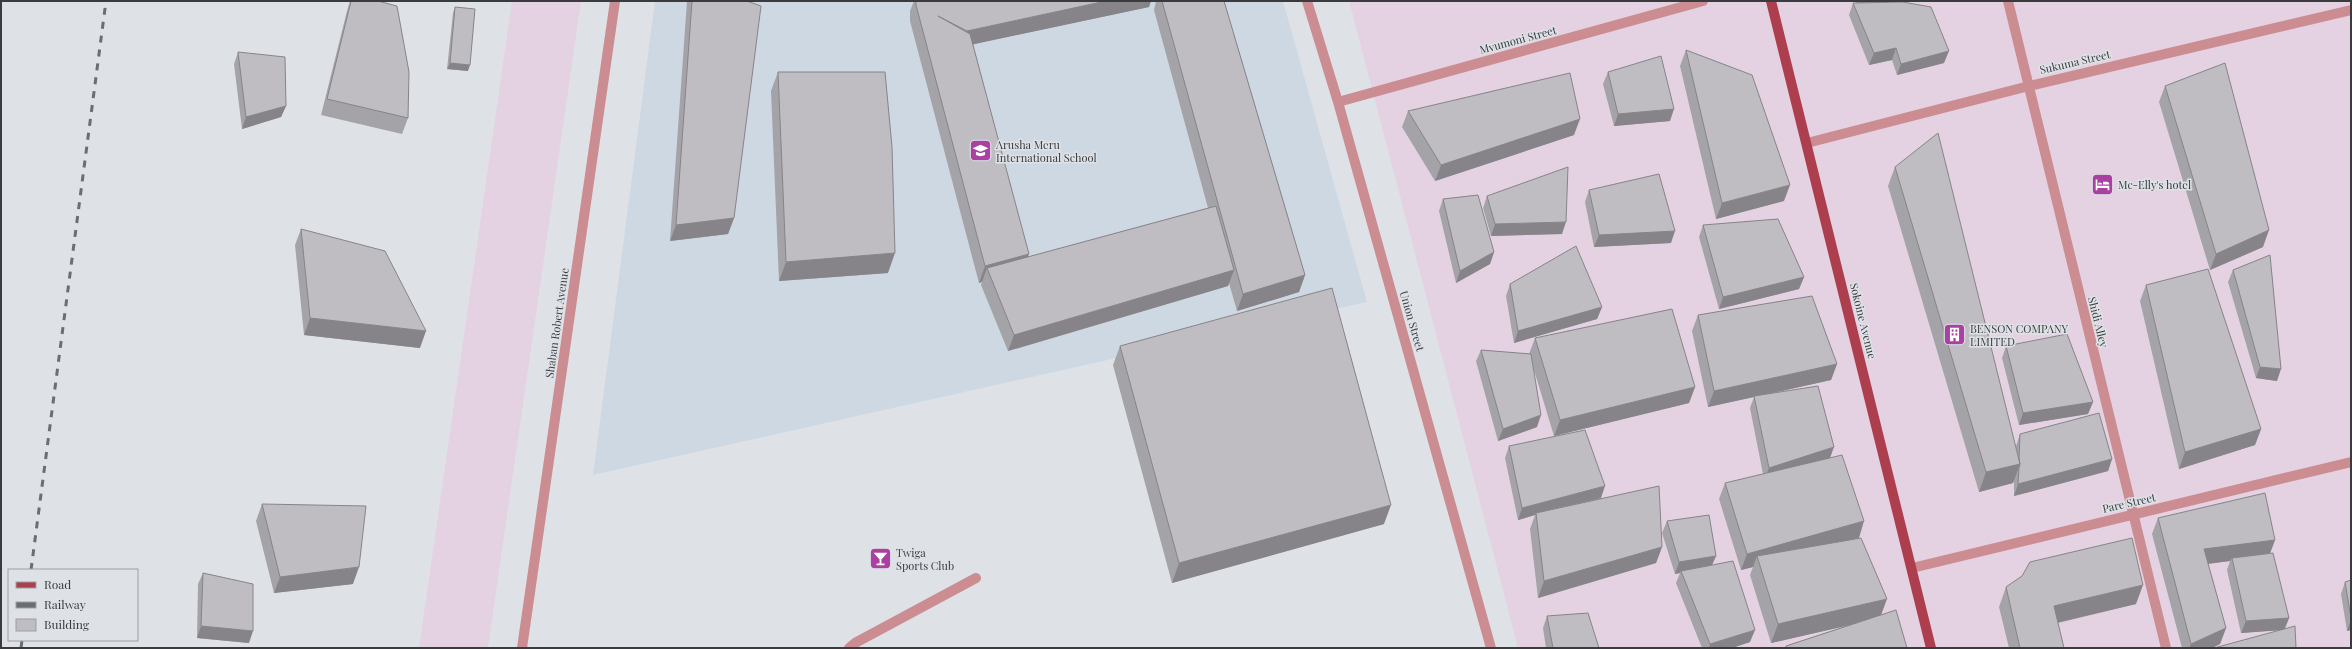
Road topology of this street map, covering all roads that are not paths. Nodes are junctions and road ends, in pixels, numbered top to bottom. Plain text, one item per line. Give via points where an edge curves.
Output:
1 (616, 1) edge
2 (1307, 1) edge
3 (1703, 1) edge
4 (1771, 1) edge
5 (2008, 1) edge
6 (2351, 10) edge
7 (2029, 86) junction
8 (1338, 102) junction
9 (1806, 143) junction
10 (2351, 462) edge
11 (2133, 514) junction
12 (1912, 568) junction
13 (976, 578) dead end
14 (522, 648) edge
15 (849, 648) edge
16 (1491, 648) edge
17 (1931, 648) edge
18 (2166, 648) edge

1 - 14 street, Shaban Robert Avenue
2 - 8 street, Union Street
3 - 8 street, Mvumoni Street
4 - 9 main road, Sokoine Avenue
5 - 7 street, Shidi Alley
6 - 7 street, Sukuma Street
7 - 9 street, Sukuma Street
7 - 11 street, Shidi Alley
8 - 16 street, Union Street
9 - 12 main road, Sokoine Avenue
10 - 11 street, Pare Street
11 - 12 street, Pare Street
11 - 18 street, Shidi Alley
12 - 17 main road, Sokoine Avenue
13 - 15 street via 855,642

